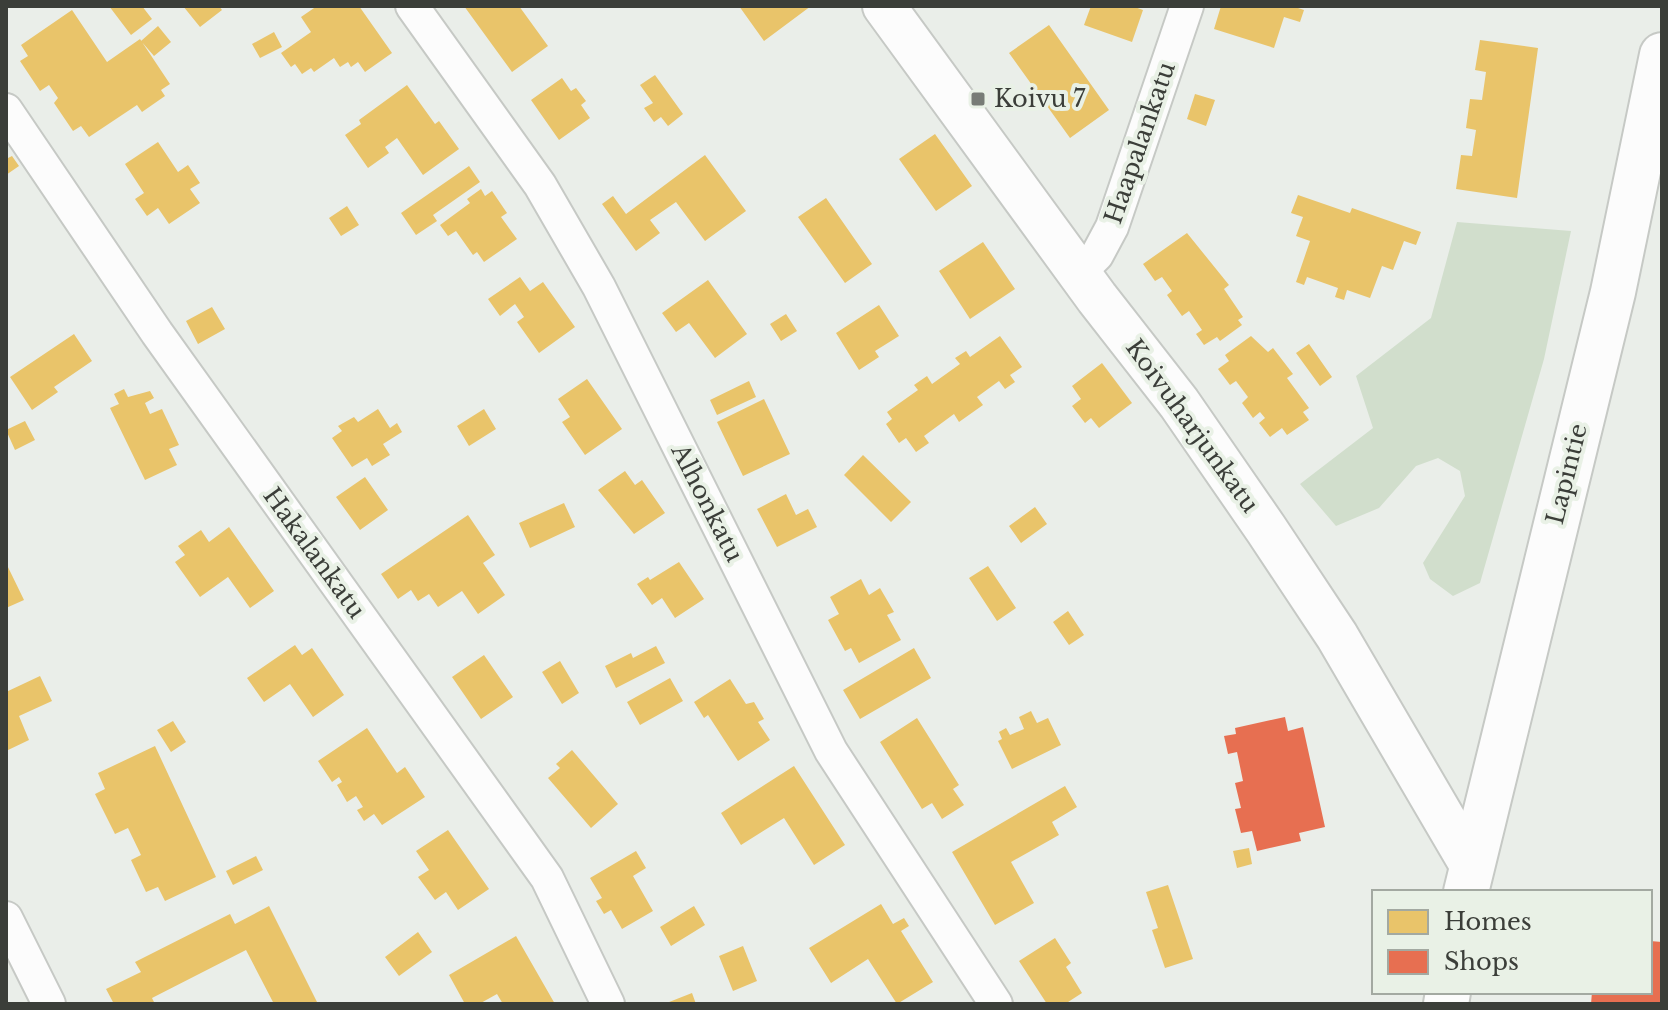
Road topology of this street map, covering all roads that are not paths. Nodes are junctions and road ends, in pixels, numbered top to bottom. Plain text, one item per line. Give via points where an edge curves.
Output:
1 (412, 6) edge
2 (884, 6) edge
3 (1187, 6) edge
4 (1662, 55) edge
5 (6, 110) edge
6 (1079, 273) junction
7 (1468, 878) edge
8 (6, 918) edge
9 (49, 1004) edge
10 (608, 1004) edge
11 (996, 1004) edge

1 - 11 street, Alhonkatu via 559,215 829,746
2 - 6 street, Koivuharjunkatu
3 - 6 street, Haapalankatu via 1112,227 1097,255
4 - 7 main road, Lapintie via 1613,292
5 - 10 street, Hakalankatu via 157,333 547,878
6 - 7 street, Koivuharjunkatu via 1179,403 1337,636
8 - 9 street

